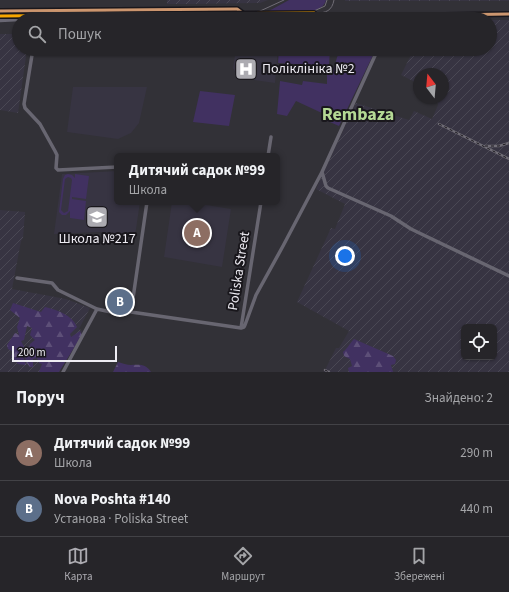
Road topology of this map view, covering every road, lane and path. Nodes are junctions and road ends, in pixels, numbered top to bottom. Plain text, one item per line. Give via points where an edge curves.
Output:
1 (38, 10) joint
2 (0, 11) edge
3 (242, 12) edge
4 (497, 14) edge
5 (509, 14) edge
6 (0, 20) edge
7 (12, 20) edge
8 (32, 56) edge
9 (375, 56) edge
10 (272, 137) dead end
11 (269, 153) edge
12 (114, 167) edge
13 (322, 172) junction
14 (147, 205) edge
15 (261, 205) edge
16 (509, 276) edge
17 (17, 278) dead end
18 (97, 309) junction
19 (131, 312) junction
20 (241, 328) junction
21 (63, 372) edge

1 - 2 main road
1 - 3 main road via 238,9
4 - 5 main road
6 - 7 main road
8 - 12 street via 24,104 56,151 56,168 58,170
9 - 13 street
10 - 11 street
13 - 16 street via 328,188 391,216 412,229
13 - 20 street via 256,295 244,327
14 - 19 street
15 - 20 street, Poliska Street
17 - 18 street, Poliska Street via 52,283 58,290
18 - 19 street, Poliska Street
18 - 21 street
19 - 20 street, Poliska Street

